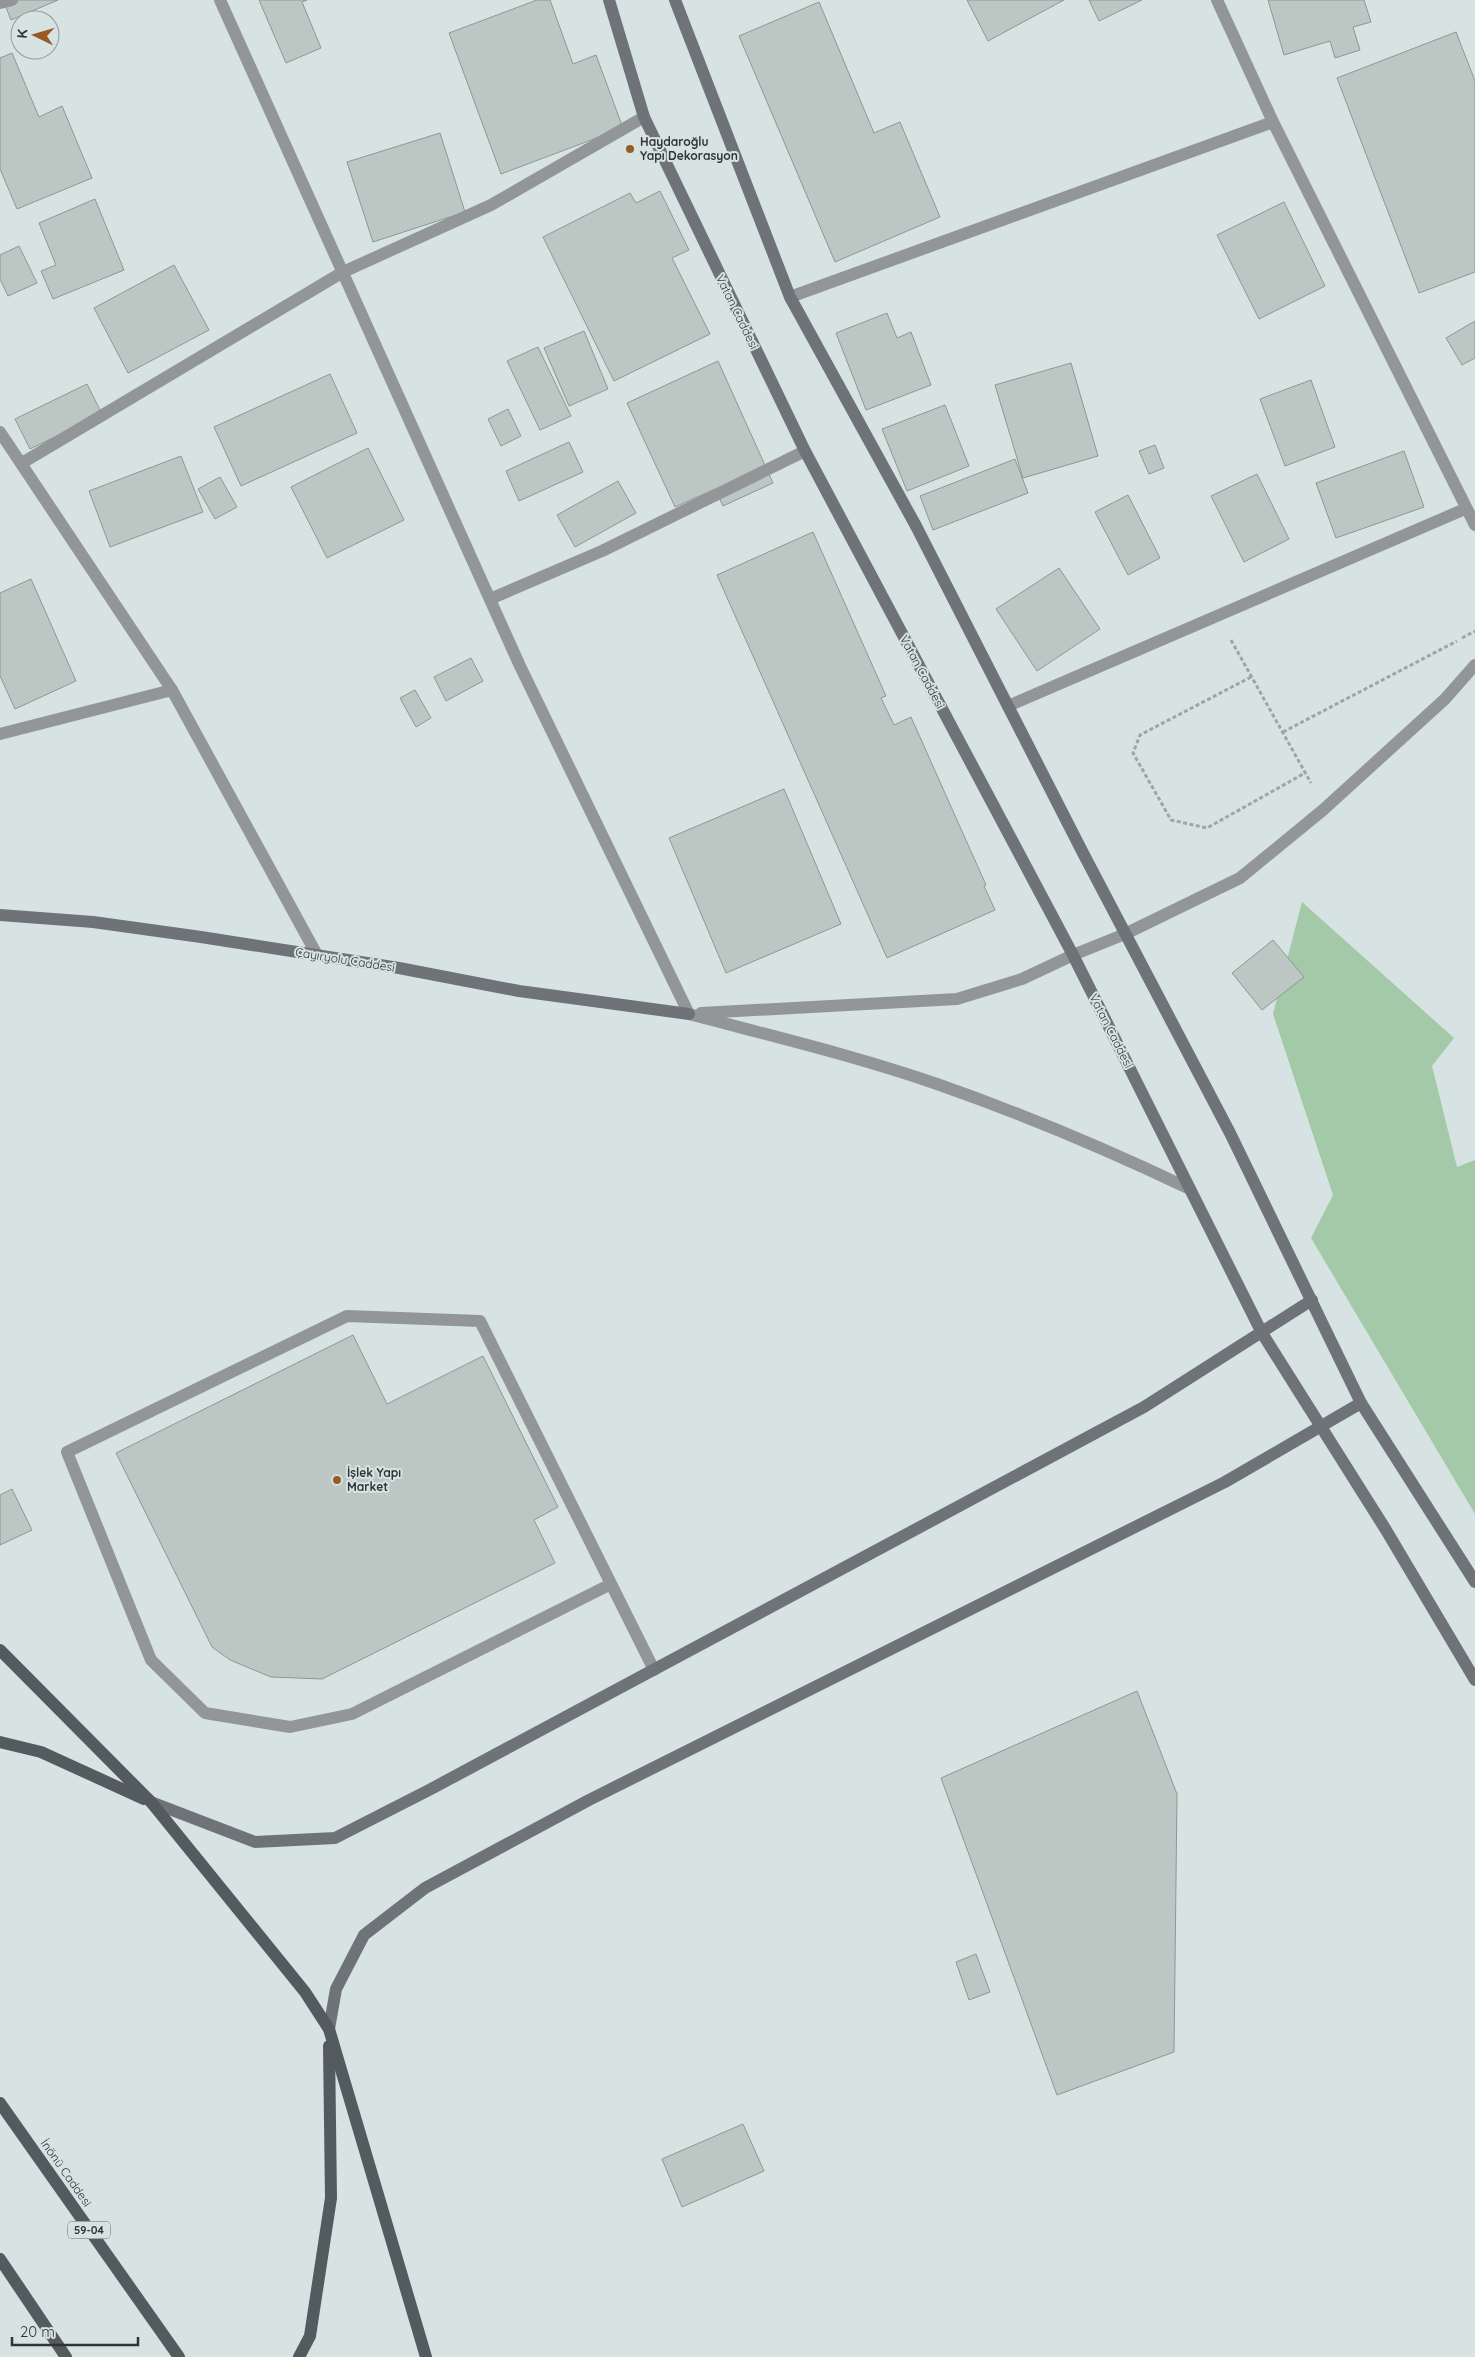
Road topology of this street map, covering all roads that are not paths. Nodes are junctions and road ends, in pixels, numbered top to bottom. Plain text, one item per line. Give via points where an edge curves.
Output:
1 (12, 0) edge
2 (220, 0) edge
3 (608, 0) edge
4 (675, 0) edge
5 (1217, 0) edge
6 (0, 4) edge
7 (644, 117) junction
8 (1273, 122) junction
9 (343, 272) junction
10 (790, 297) junction
11 (0, 432) edge
12 (805, 451) junction
13 (22, 463) junction
14 (1466, 508) junction
15 (1475, 525) edge
16 (490, 599) junction
17 (1475, 665) edge
18 (172, 690) junction
19 (1008, 706) junction
20 (0, 734) edge
21 (0, 915) edge
22 (1125, 934) junction
23 (1072, 955) junction
24 (317, 956) junction
25 (689, 1014) junction
26 (1190, 1189) junction
27 (1312, 1300) junction
28 (1262, 1333) junction
29 (1361, 1403) junction
30 (1321, 1426) junction
31 (1475, 1582) edge
32 (611, 1584) junction
33 (0, 1650) edge
34 (654, 1670) junction
35 (1475, 1680) edge
36 (0, 1742) edge
37 (151, 1802) junction
38 (329, 2030) junction
39 (0, 2103) edge
40 (0, 2259) edge
41 (66, 2357) edge
42 (178, 2357) edge
43 (299, 2357) edge
44 (426, 2357) edge

1 - 6 street
2 - 9 street
3 - 7 main road, Vatan Caddesi
4 - 10 main road
5 - 8 street
7 - 9 street via 491,205
7 - 12 main road, Vatan Caddesi
8 - 10 street
8 - 14 street
9 - 13 street
9 - 16 street
10 - 19 main road via 916,526
11 - 13 street
12 - 16 street via 602,551
12 - 23 main road, Vatan Caddesi
13 - 18 street
14 - 15 street
14 - 19 street
16 - 25 street
17 - 22 street via 1445,699 1324,808 1240,878
18 - 20 street
18 - 24 street
19 - 22 main road
21 - 24 main road, Çayıryolu Caddesi via 103,923
22 - 23 street
22 - 27 main road via 1230,1133
23 - 25 street via 1022,979 957,999
23 - 26 main road, Vatan Caddesi
24 - 25 main road, Çayıryolu Caddesi via 519,991
25 - 26 street via 937,1084 1087,1143
26 - 28 main road, Vatan Caddesi
27 - 28 main road
27 - 29 main road
28 - 30 main road, Vatan Caddesi
28 - 34 main road via 1144,1406
29 - 30 main road
29 - 31 main road
30 - 35 main road, Vatan Caddesi
30 - 38 main road via 1225,1482 589,1800 425,1888 364,1935 336,1989
32 - 32 street via 480,1321 347,1316 67,1452 152,1660 205,1713 290,1727 352,1714
32 - 34 street
33 - 37 main road
34 - 37 main road via 336,1838 255,1842
36 - 37 main road via 41,1752
37 - 38 main road via 305,1992
38 - 43 main road via 331,2198 310,2336
38 - 44 main road
39 - 42 main road, İnönü Caddesi / 59-04
40 - 41 main road

